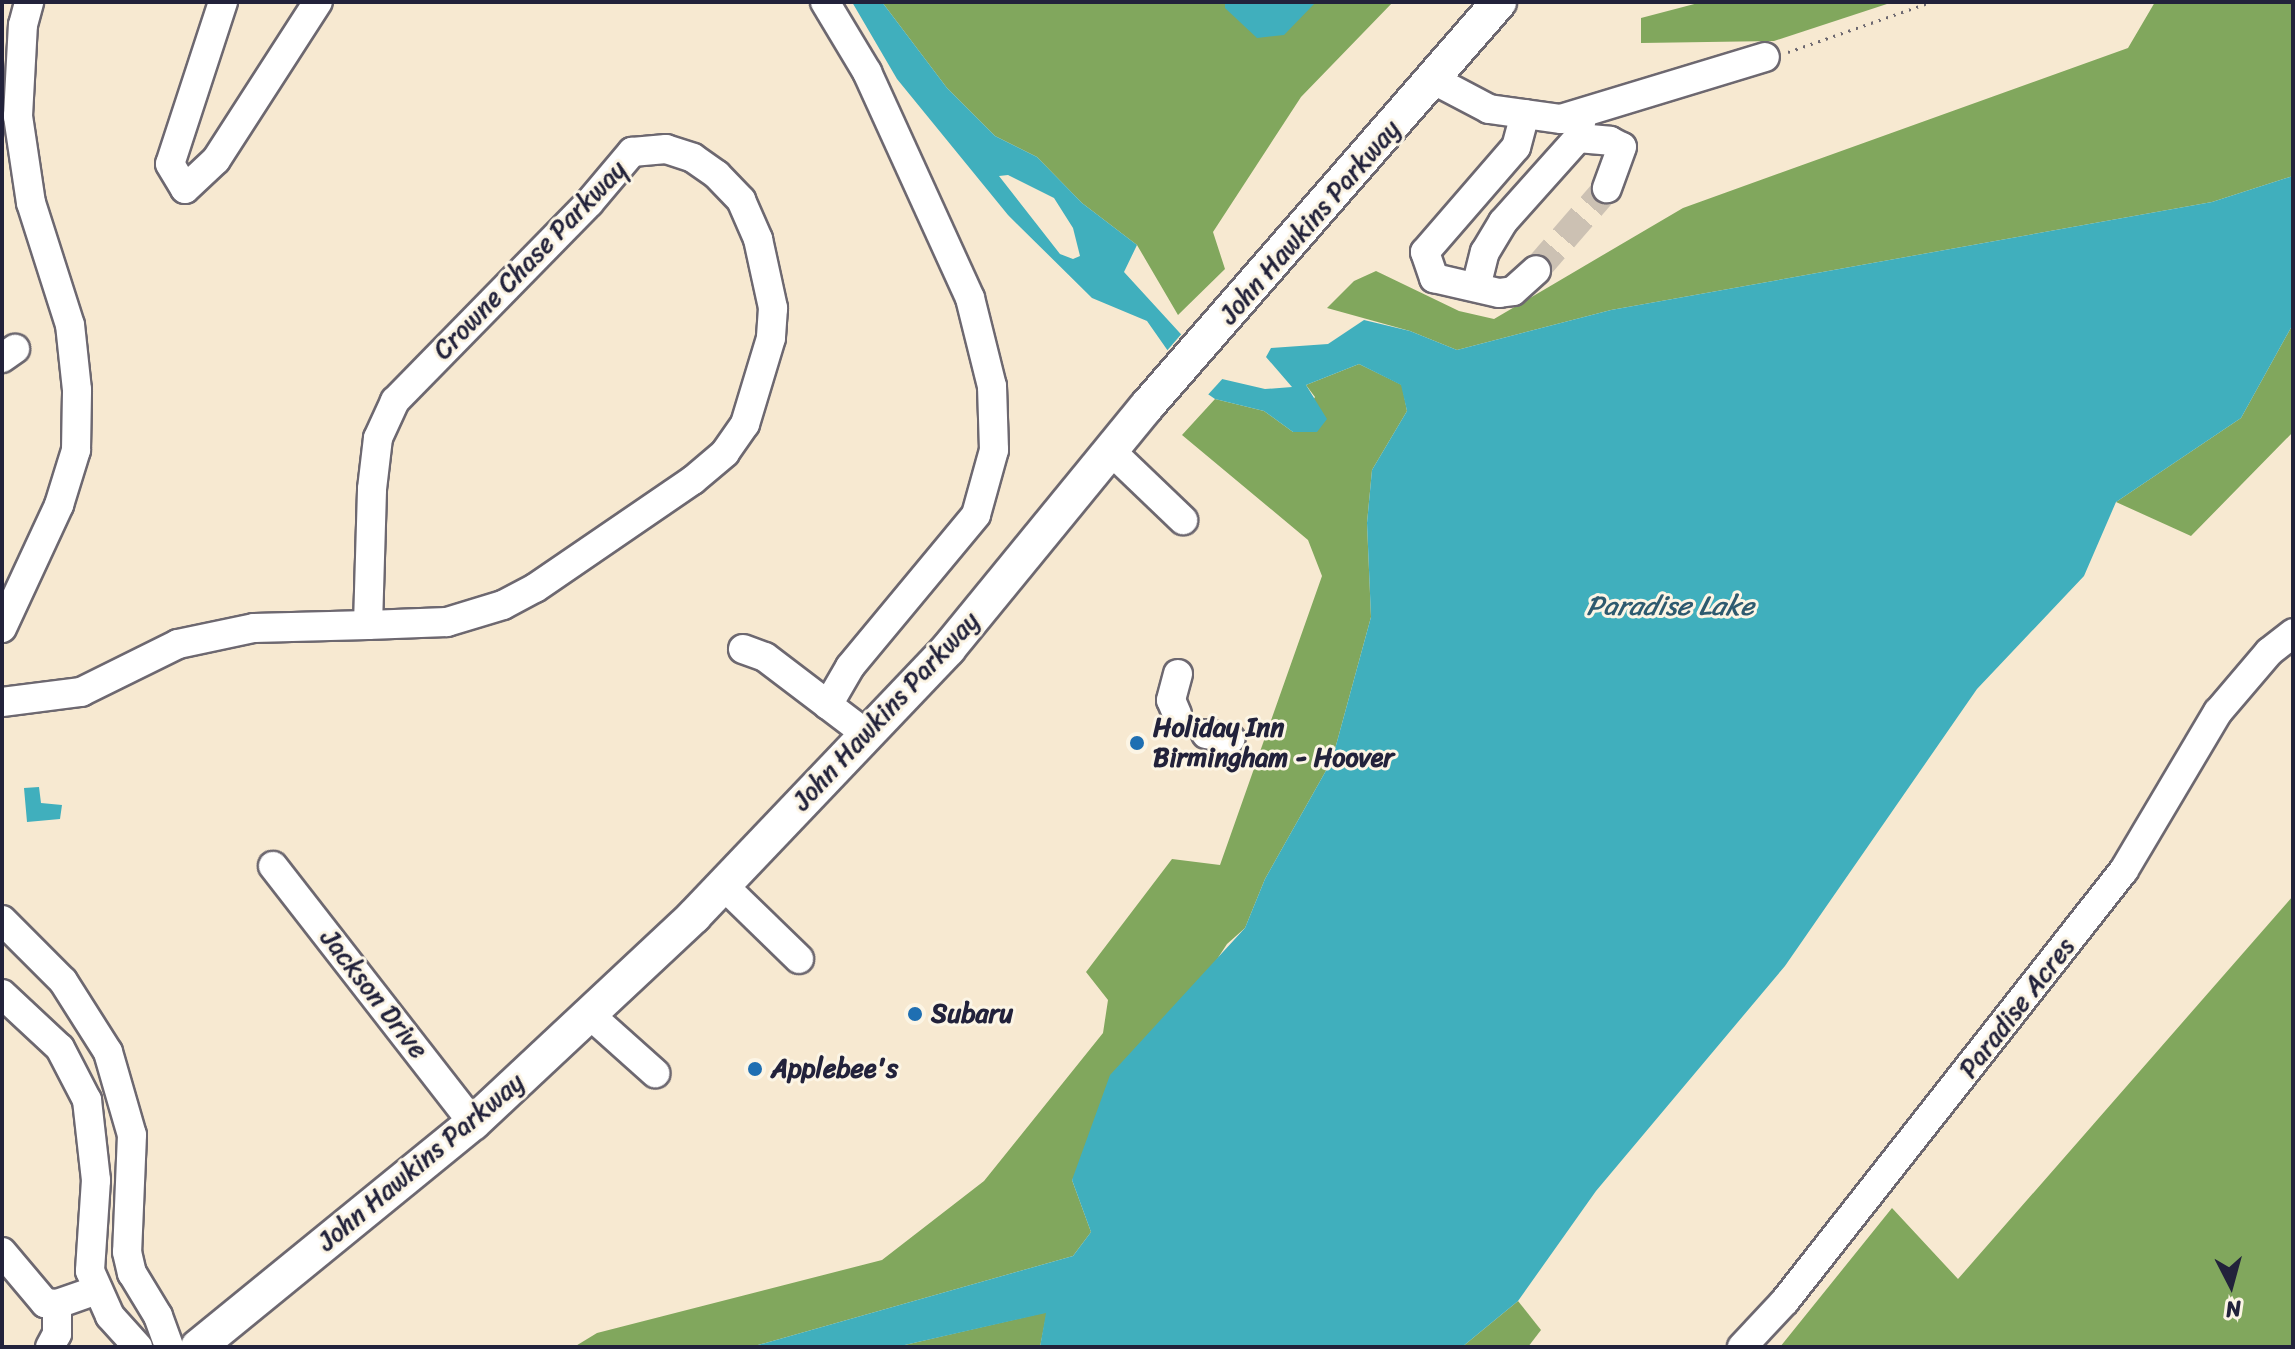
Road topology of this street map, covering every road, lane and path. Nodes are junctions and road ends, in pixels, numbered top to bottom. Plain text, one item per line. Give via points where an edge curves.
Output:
1 (29, 2) edge
2 (223, 2) edge
3 (318, 2) edge
4 (825, 2) edge
5 (1499, 2) edge
6 (1931, 2) edge
7 (1765, 57) joint
8 (1434, 80) junction
9 (1525, 114) junction
10 (1581, 126) junction
11 (1607, 188) tunnel mouth
12 (1536, 270) tunnel mouth
13 (1476, 287) junction
14 (1111, 451) junction
15 (1183, 520) dead end
16 (368, 625) junction
17 (2, 628) edge
18 (2293, 633) edge
19 (743, 649) dead end
20 (1178, 674) dead end
21 (2, 702) edge
22 (828, 705) junction
23 (1177, 714) dead end
24 (866, 734) junction
25 (273, 866) dead end
26 (723, 885) junction
27 (2, 920) edge
28 (799, 959) dead end
29 (2, 994) edge
30 (589, 1014) junction
31 (655, 1073) dead end
32 (473, 1123) junction
33 (2, 1252) edge
34 (97, 1290) junction
35 (57, 1304) junction
36 (50, 1347) edge
37 (138, 1347) edge
38 (169, 1347) edge
39 (198, 1347) edge
40 (1742, 1347) edge

1 - 17 street via 18,116 31,203 70,325 76,450 59,505
2 - 3 street via 170,164 185,189 216,160
4 - 22 street via 867,72 970,298 992,386 994,450 976,515 850,667
5 - 8 main road, John Hawkins Parkway
6 - 7 path via 1846,36
7 - 10 street
8 - 9 street via 1489,109
8 - 14 main road, John Hawkins Parkway
9 - 10 street
9 - 13 street via 1516,147 1425,252 1434,278
10 - 11 street via 1622,147
10 - 13 street via 1503,222 1485,252
12 - 13 street via 1513,291
14 - 15 street
14 - 24 main road, John Hawkins Parkway via 948,649
16 - 16 street, Crowne Chase Parkway via 447,622 503,605 725,453 745,424 771,338 773,308 758,239 741,200 717,175 666,149 632,152 589,203 395,401 378,438
16 - 21 street, Crowne Chase Parkway via 254,628 178,644 81,692
18 - 40 street, Paradise Acres via 2269,652 2218,712 2124,870 1794,1289
19 - 22 street via 765,657
20 - 23 street via 1171,700
22 - 24 street
24 - 26 main road, John Hawkins Parkway
25 - 32 street, Jackson Drive
26 - 28 street
26 - 30 main road, John Hawkins Parkway
27 - 38 street via 63,981 108,1052 132,1135 127,1252
29 - 34 street via 60,1048 87,1100 96,1180 88,1238
30 - 31 street
30 - 32 main road, John Hawkins Parkway
32 - 39 main road, John Hawkins Parkway
33 - 35 street via 45,1303
34 - 35 street
34 - 37 street via 110,1316
35 - 36 street via 57,1334

